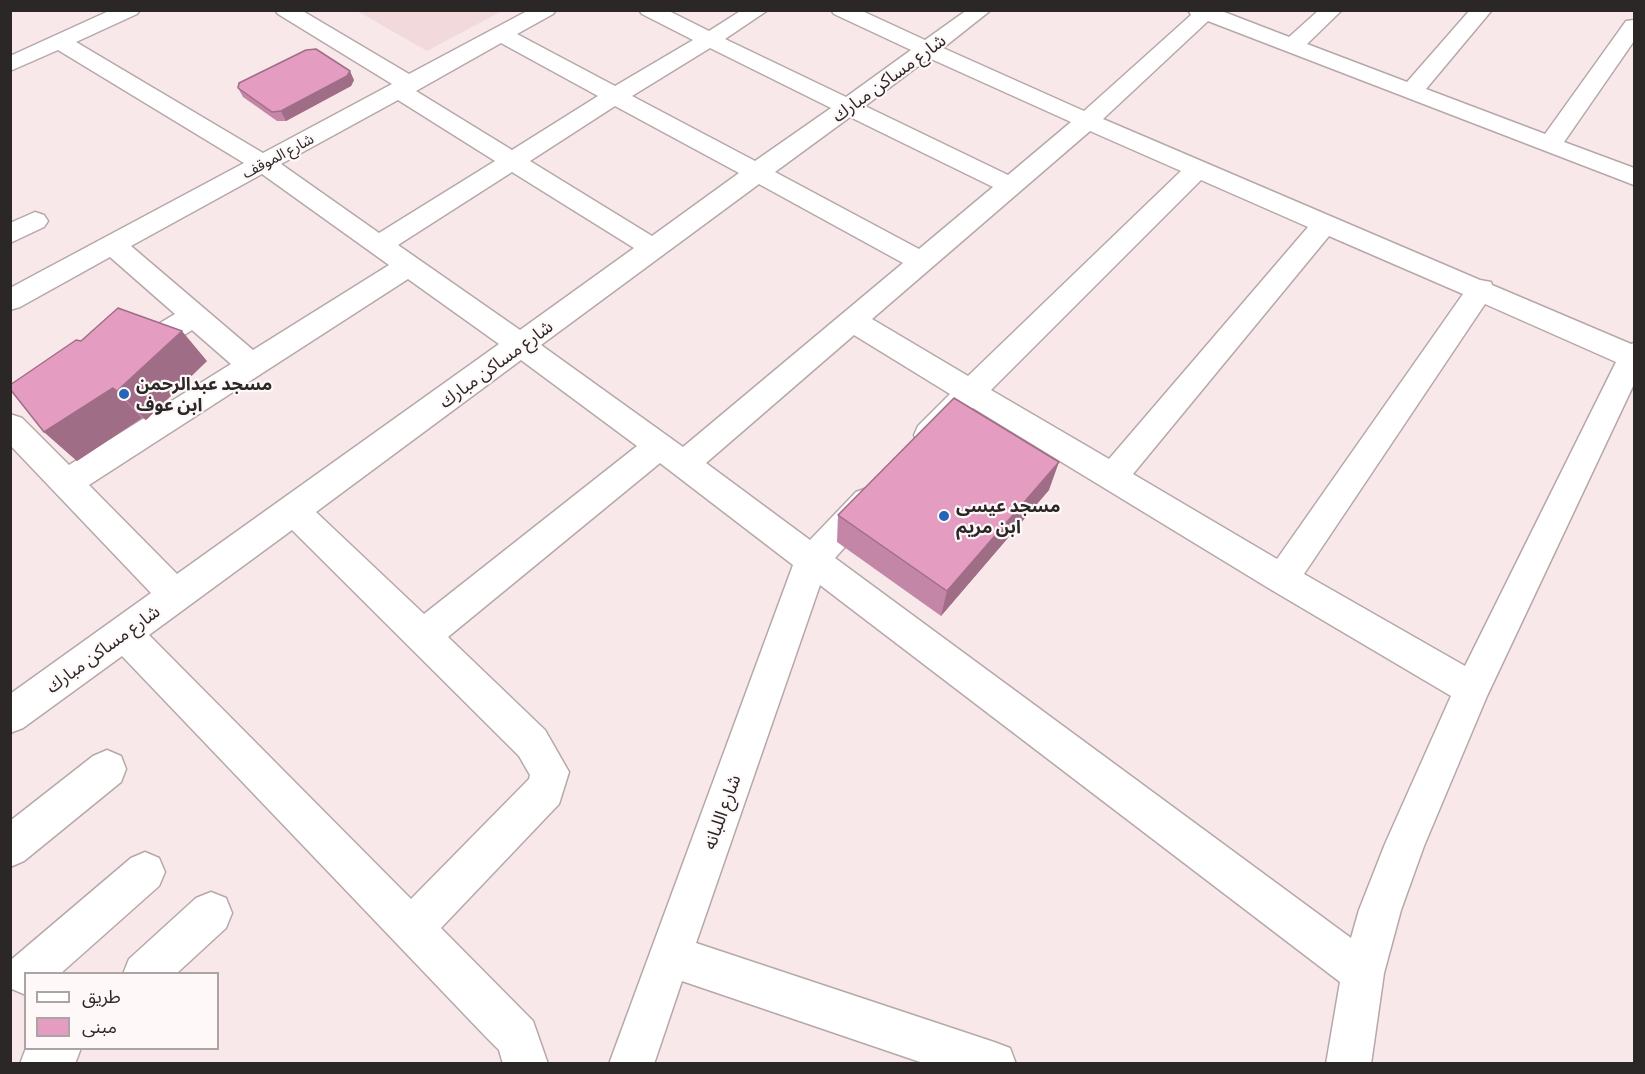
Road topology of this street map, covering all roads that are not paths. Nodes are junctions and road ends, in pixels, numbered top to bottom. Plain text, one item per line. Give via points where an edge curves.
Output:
1 (130, 10) edge
2 (285, 10) edge
3 (546, 10) edge
4 (650, 10) edge
5 (758, 10) edge
6 (841, 10) edge
7 (981, 10) edge
8 (1332, 10) edge
9 (1482, 10) edge
10 (1204, 11) edge
11 (1635, 26) edge
12 (502, 35) junction
13 (709, 40) junction
14 (60, 42) junction
15 (1292, 46) junction
16 (928, 50) junction
17 (10, 64) edge
18 (405, 88) junction
19 (1411, 92) junction
20 (615, 96) junction
21 (847, 108) junction
22 (1088, 121) junction
23 (1550, 145) junction
24 (510, 162) junction
25 (264, 164) junction
26 (1198, 168) junction
27 (758, 173) junction
28 (1635, 177) edge
29 (1011, 186) junction
30 (35, 220) dead end
31 (1326, 223) junction
32 (10, 234) edge
33 (113, 244) junction
34 (379, 245) junction
35 (654, 249) junction
36 (922, 262) junction
37 (408, 266) junction
38 (1481, 289) junction
39 (10, 300) edge
40 (195, 315) junction
41 (853, 321) junction
42 (522, 346) junction
43 (1634, 355) edge
44 (114, 365) edge
45 (252, 366) junction
46 (969, 393) junction
47 (18, 422) edge
48 (914, 451) edge
49 (671, 455) junction
50 (1112, 477) junction
51 (67, 483) junction
52 (883, 485) edge
53 (294, 511) junction
54 (812, 561) junction
55 (1282, 579) junction
56 (176, 596) junction
57 (124, 634) junction
58 (422, 637) junction
59 (1472, 689) junction
60 (10, 716) edge
61 (107, 769) dead end
62 (10, 847) edge
63 (144, 872) dead end
64 (211, 914) dead end
65 (412, 928) junction
66 (670, 956) junction
67 (28, 972) edge
68 (146, 972) edge
69 (1363, 973) junction
70 (24, 976) edge
71 (10, 988) edge
72 (57, 1050) edge
73 (42, 1064) edge
74 (526, 1064) edge
75 (631, 1064) edge
76 (994, 1064) edge
77 (1348, 1064) edge

1 - 14 street
2 - 18 street
3 - 12 street, شارع الموقف
4 - 13 street
5 - 13 street
6 - 16 street
7 - 16 street, شارع مساكن مبارك
8 - 15 street
9 - 19 street
10 - 15 street
10 - 22 street
11 - 23 street
12 - 18 street, شارع الموقف
12 - 20 street
13 - 20 street
13 - 21 street
14 - 17 street
14 - 25 street
15 - 19 street
16 - 21 street, شارع مساكن مبارك
16 - 22 street
18 - 24 street
18 - 25 street, شارع الموقف
19 - 23 street
20 - 24 street
20 - 27 street
21 - 27 street, شارع مساكن مبارك
21 - 29 street
22 - 26 street
22 - 29 street
23 - 28 street
24 - 34 street
24 - 35 street
25 - 33 street, شارع الموقف
25 - 34 street
26 - 31 street
26 - 46 street
27 - 35 street, شارع مساكن مبارك
27 - 36 street
29 - 36 street
30 - 32 street
31 - 38 street
31 - 50 street
33 - 39 street, شارع الموقف
33 - 40 street
34 - 37 street
35 - 42 street, شارع مساكن مبارك
36 - 41 street
37 - 42 street
37 - 45 street
38 - 43 street
38 - 55 street
40 - 44 street
40 - 45 street
41 - 46 street
41 - 49 street
42 - 49 street
42 - 53 street, شارع مساكن مبارك
43 - 59 street
45 - 51 street
46 - 48 street
46 - 50 street
47 - 51 street
49 - 54 street
49 - 58 street
50 - 55 street
51 - 56 street
52 - 54 street
53 - 56 street, شارع مساكن مبارك
53 - 58 street
54 - 66 street, شارع اللبانه
54 - 69 street
55 - 59 street
56 - 57 street, شارع مساكن مبارك
57 - 60 street, شارع مساكن مبارك
57 - 65 street
58 - 65 street via 532,744 550,772 545,790
59 - 69 street via 1380,910
61 - 62 street
63 - 67 street
64 - 68 street
65 - 74 street via 517,1037
66 - 75 street, شارع اللبانه
66 - 76 street
69 - 77 street
70 - 71 street
72 - 73 street

